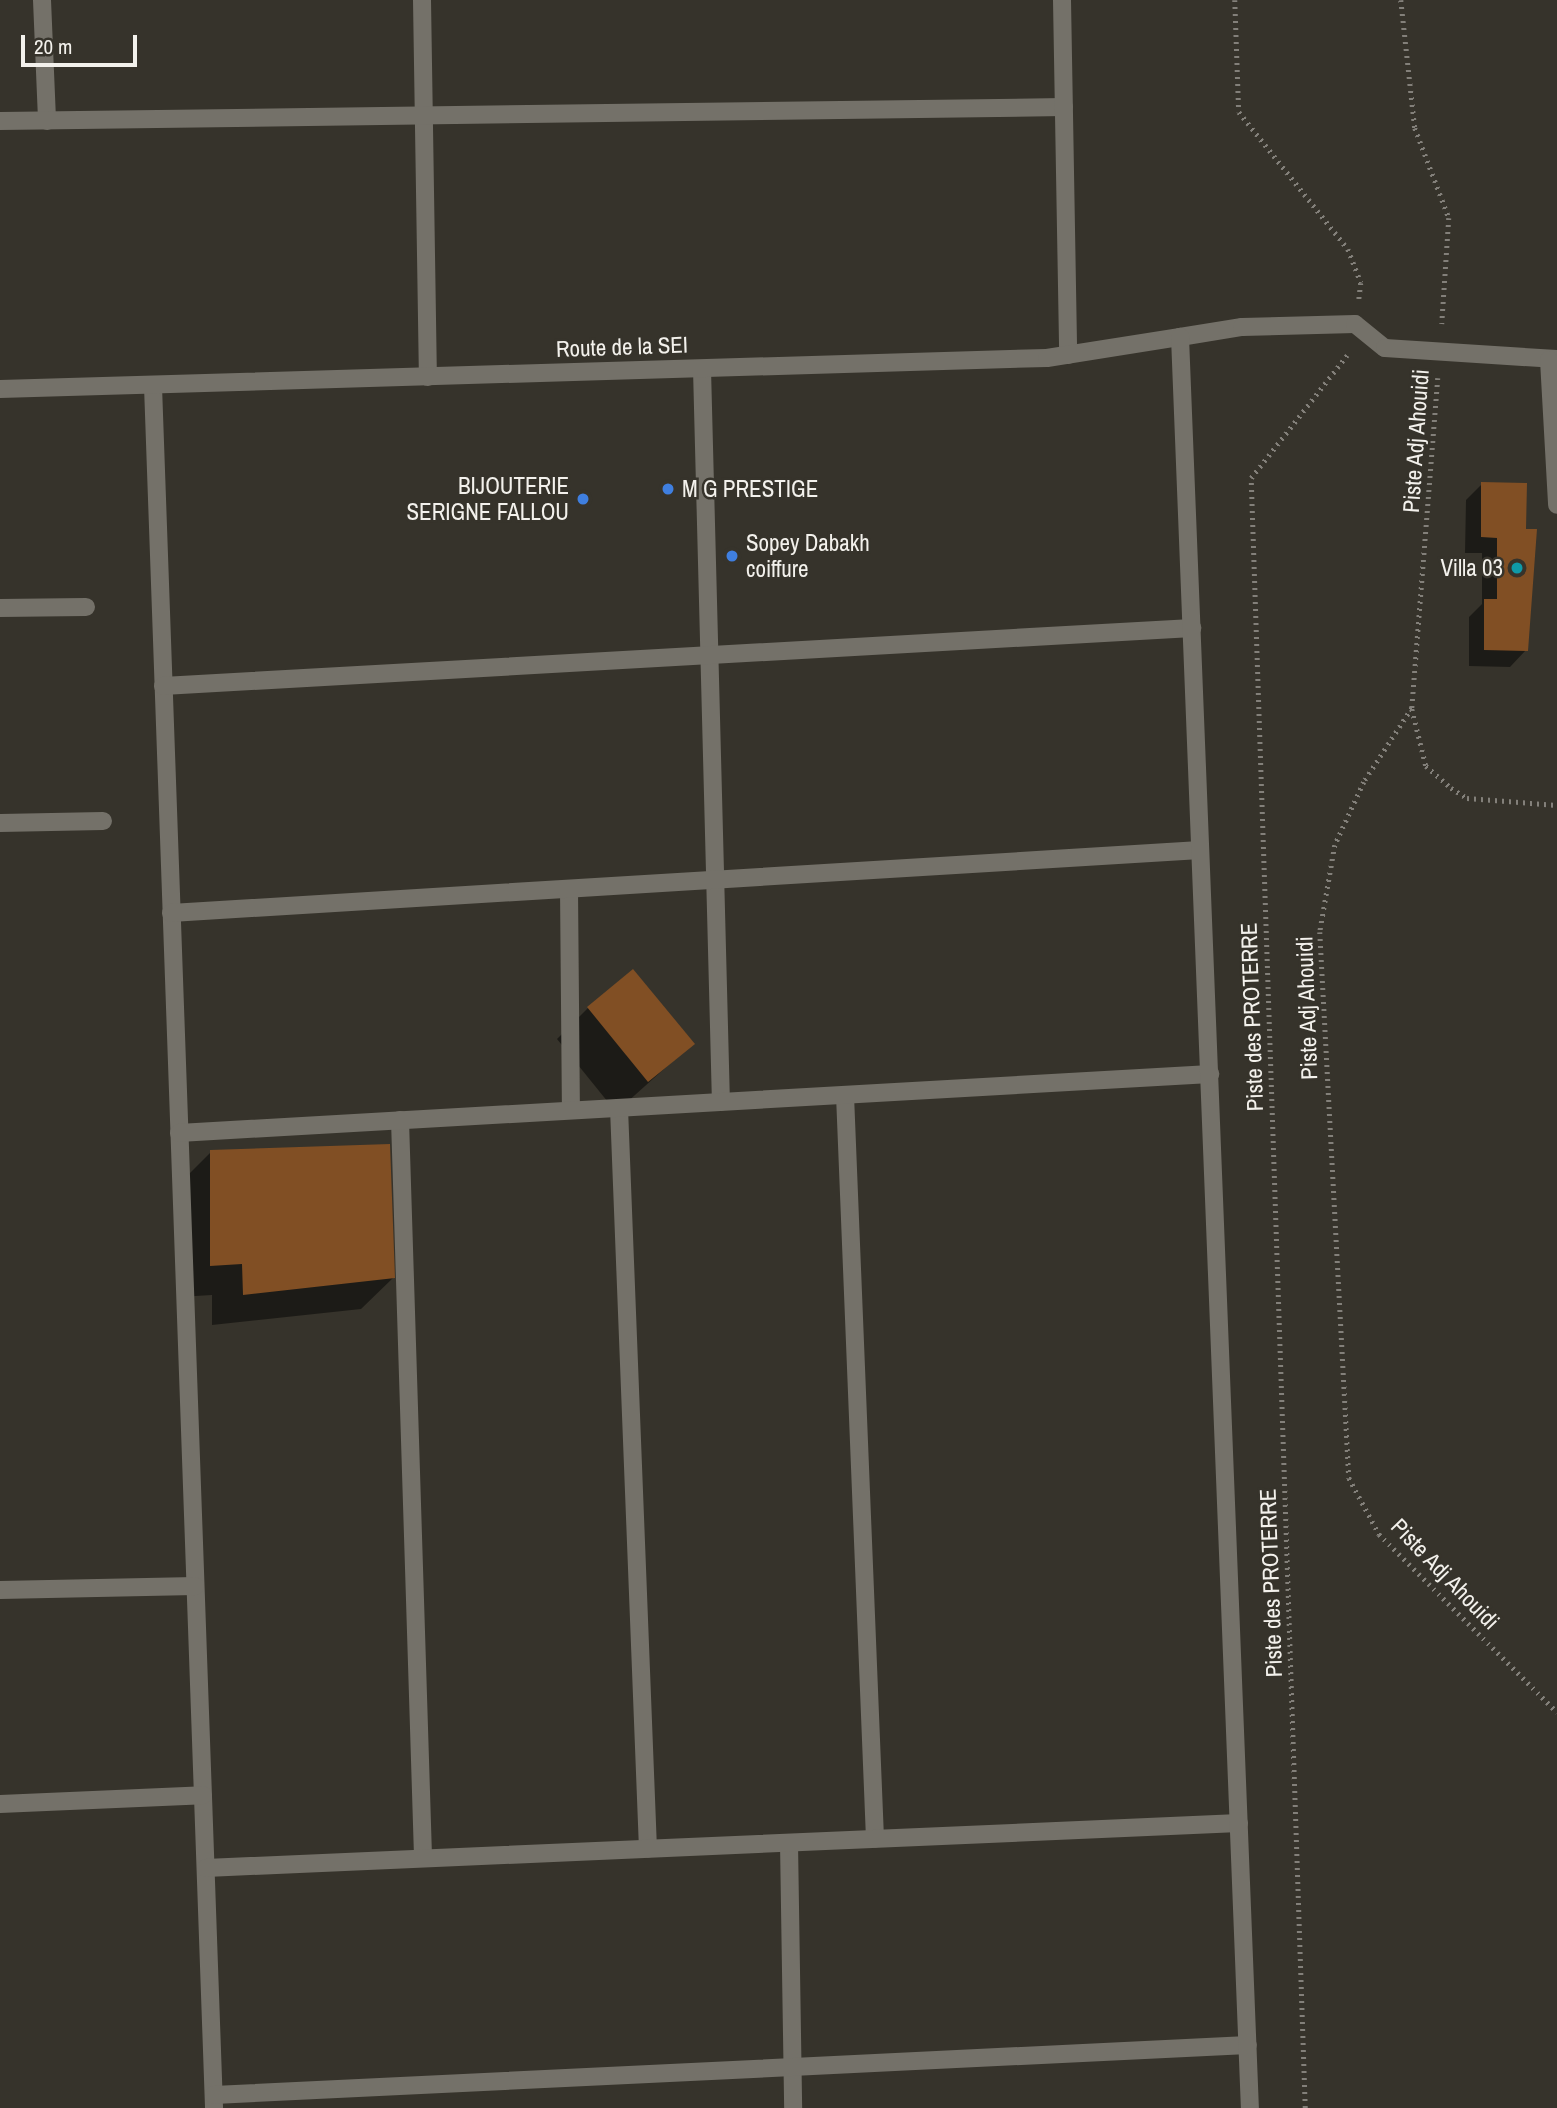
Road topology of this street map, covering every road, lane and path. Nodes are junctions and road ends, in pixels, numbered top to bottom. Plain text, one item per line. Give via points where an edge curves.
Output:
1 (42, 0) edge
2 (422, 0) edge
3 (1062, 0) edge
4 (1235, 0) edge
5 (1401, 0) edge
6 (1064, 107) junction
7 (424, 116) junction
8 (0, 121) edge
9 (47, 121) junction
10 (1355, 324) junction
11 (1180, 337) junction
12 (1068, 355) junction
13 (1440, 355) junction
14 (1553, 359) edge
15 (702, 369) junction
16 (428, 377) junction
17 (153, 386) junction
18 (0, 389) edge
19 (1557, 505) edge
20 (86, 607) dead end
21 (0, 608) edge
22 (1192, 628) junction
23 (709, 656) junction
24 (163, 686) junction
25 (1412, 708) junction
26 (1557, 805) edge
27 (103, 821) dead end
28 (0, 823) edge
29 (1200, 850) junction
30 (715, 880) junction
31 (569, 889) junction
32 (171, 913) junction
33 (1210, 1074) junction
34 (845, 1095) junction
35 (721, 1102) junction
36 (619, 1108) junction
37 (571, 1111) junction
38 (400, 1120) junction
39 (179, 1133) junction
40 (195, 1586) junction
41 (0, 1590) edge
42 (1557, 1712) edge
43 (203, 1795) junction
44 (0, 1804) edge
45 (1239, 1823) junction
46 (875, 1839) junction
47 (789, 1843) junction
48 (648, 1848) junction
49 (423, 1858) junction
50 (205, 1868) junction
51 (1248, 2045) junction
52 (792, 2067) junction
53 (214, 2101) edge
54 (793, 2108) edge
55 (1250, 2108) edge
56 (1306, 2108) edge

1 - 9 street
2 - 7 street
3 - 6 street
4 - 10 path, Piste des PROTERRE via 1239,112 1348,249 1361,283
5 - 13 path, Piste Adj Ahouidi via 1415,128 1449,218
6 - 7 street
6 - 12 street
7 - 9 street
7 - 16 street
8 - 9 street
10 - 11 street, Route de la SEI via 1242,327
10 - 13 street via 1385,348
10 - 56 path, Piste des PROTERRE via 1345,365 1251,478
11 - 12 street, Route de la SEI
11 - 22 street
12 - 15 street, Route de la SEI
13 - 14 street
13 - 25 path, Piste Adj Ahouidi
14 - 19 street
15 - 16 street, Route de la SEI
15 - 23 street
16 - 17 street, Route de la SEI
17 - 18 street, Route de la SEI
17 - 24 street
20 - 21 street
22 - 23 street
22 - 29 street
23 - 24 street
23 - 30 street
24 - 32 street
25 - 26 path via 1426,766 1451,788 1467,798
25 - 42 path, Piste Adj Ahouidi via 1364,782 1335,845 1320,932 1349,1478 1379,1534
27 - 28 street
29 - 30 street
29 - 33 street
30 - 31 street
30 - 35 street
31 - 32 street
31 - 37 street
32 - 39 street
33 - 34 street
33 - 45 street
34 - 35 street
34 - 46 street
35 - 36 street
36 - 37 street
36 - 48 street
37 - 38 street
38 - 39 street
38 - 49 street
39 - 40 street
40 - 41 street
40 - 43 street
43 - 44 street
43 - 50 street
45 - 46 street
45 - 51 street
46 - 47 street
47 - 48 street
47 - 52 street
48 - 49 street
49 - 50 street
50 - 53 street
51 - 52 street
51 - 55 street
52 - 53 street
52 - 54 street

